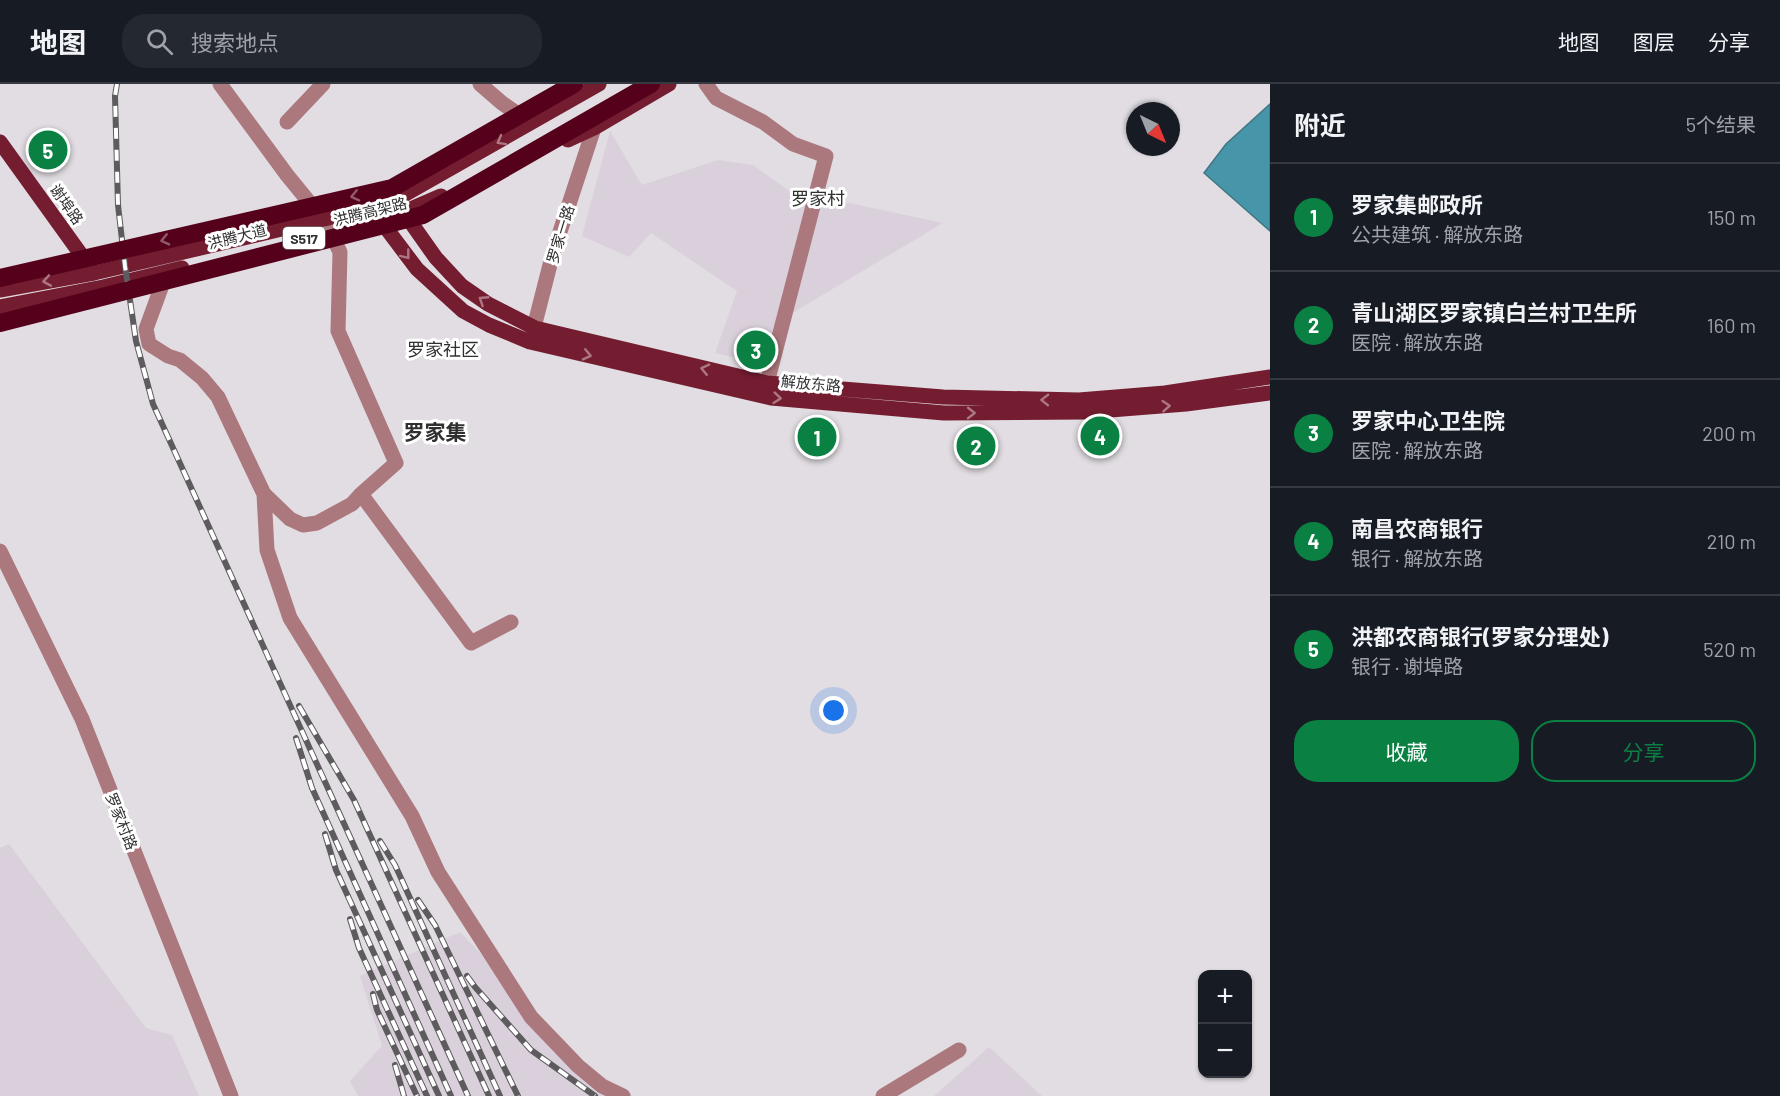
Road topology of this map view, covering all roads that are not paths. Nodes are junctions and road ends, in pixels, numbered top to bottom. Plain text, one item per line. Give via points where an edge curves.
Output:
1 (220, 84) edge
2 (323, 84) edge
3 (480, 84) edge
4 (574, 84) edge
5 (599, 84) edge
6 (651, 84) edge
7 (669, 84) edge
8 (706, 84) edge
9 (552, 112) junction
10 (287, 122) dead end
11 (594, 128) junction
12 (0, 142) edge
13 (400, 207) junction
14 (375, 214) junction
15 (326, 225) junction
16 (94, 273) junction
17 (0, 278) edge
18 (103, 286) junction
19 (161, 288) dead end
20 (0, 290) edge
21 (0, 308) edge
22 (0, 323) edge
23 (532, 335) junction
24 (1270, 377) edge
25 (767, 384) junction
26 (1270, 393) edge
27 (264, 494) junction
28 (361, 494) junction
29 (0, 551) edge
30 (511, 622) dead end
31 (959, 1050) dead end
32 (231, 1096) edge
33 (623, 1096) edge
34 (884, 1096) edge

1 - 15 street
2 - 10 street
3 - 9 street via 525,119
4 -> 17 highway, 洪腾高架路, bridge via 392,188
5 - 9 main road, 洪腾大道
6 - 22 highway, 洪腾高架路, bridge via 423,215
7 - 11 main road, 洪腾大道
8 - 25 street via 716,98 763,122 793,144 826,156
9 -> 13 main road, 洪腾大道 / S517
11 - 13 main road, 洪腾大道 / S517
11 - 23 street, 罗家一路 via 553,253
12 - 16 main road, 谢埠路
13 - 14 main road, 洪腾大道 / S517
23 -> 13 main road, 解放东路 via 462,286 436,258
14 - 15 main road, 洪腾大道 / S517
14 -> 23 main road, 解放东路 via 417,269 463,311 489,325
15 - 16 main road, 洪腾大道 / S517
15 - 18 main road, 洪腾大道 / S517
15 - 28 street via 340,252 338,331 396,464
16 - 18 main road, 谢埠路
16 -> 20 main road, 洪腾大道
18 - 21 main road, 洪腾大道 / S517
19 - 27 street via 146,329 149,344 180,360 218,397
25 -> 23 main road, 解放东路
23 -> 26 main road, 解放东路 via 771,398 944,413 1085,412
24 -> 25 main road, 解放东路 via 1165,393 1079,400 943,397
27 - 28 street via 290,519 303,525 336,514
27 - 33 street via 267,550 290,618 412,816 438,872 531,1017 578,1066 602,1086
28 - 30 street via 471,643
29 - 32 street, 罗家村路 via 82,719
31 - 34 street

